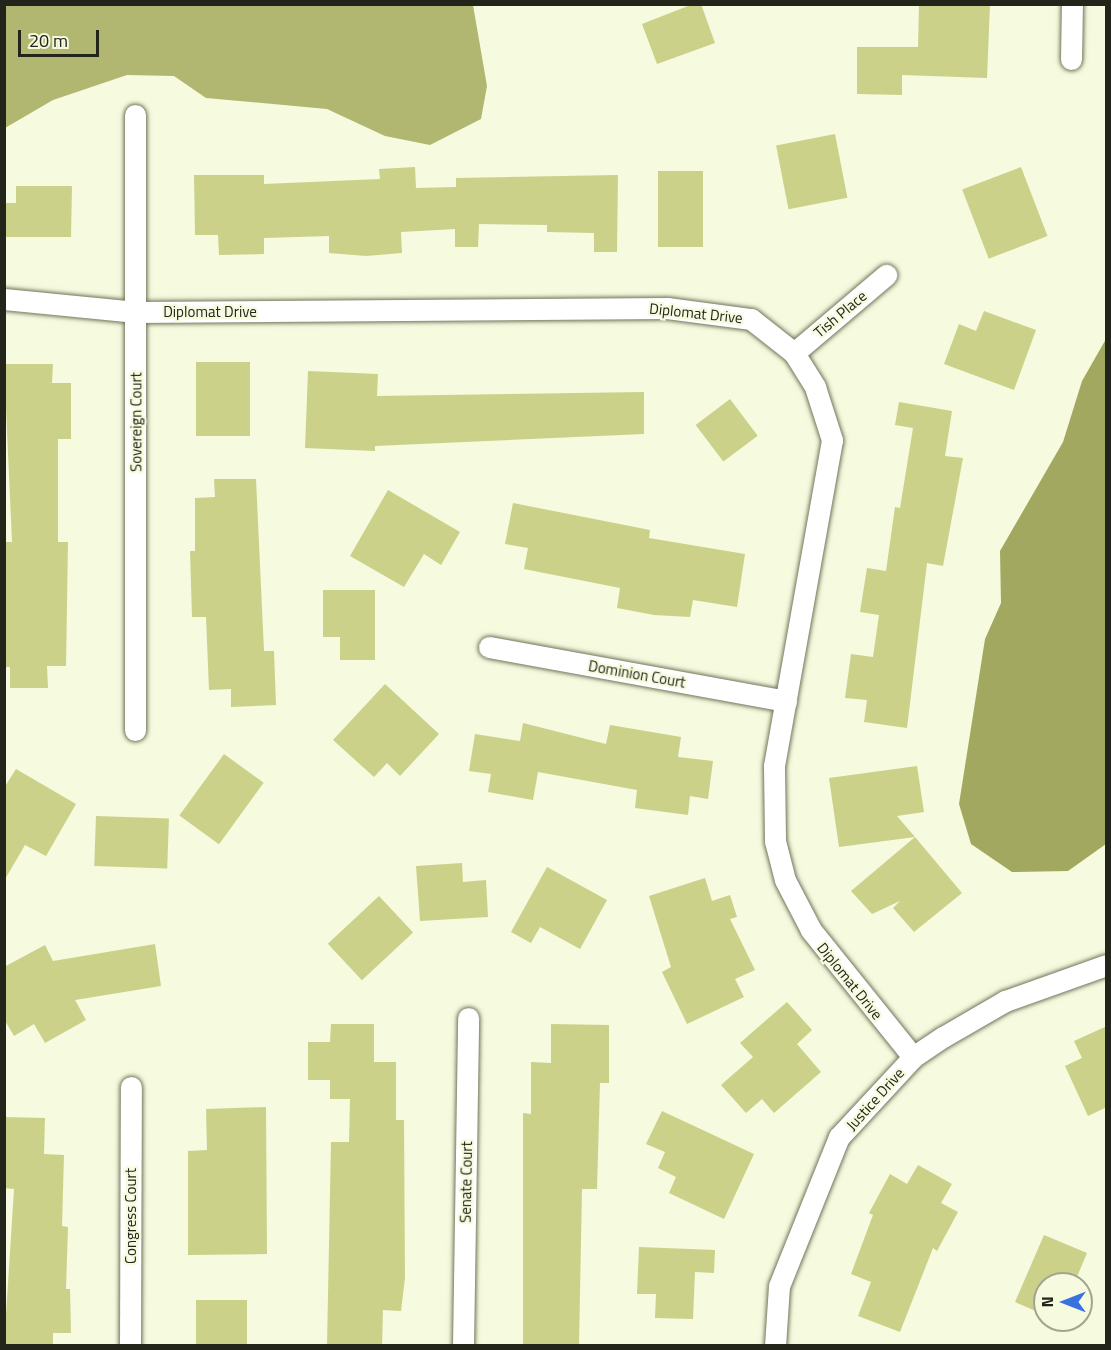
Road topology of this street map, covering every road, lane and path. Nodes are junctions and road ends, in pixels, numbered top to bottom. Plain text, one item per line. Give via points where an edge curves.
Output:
1 (1072, 4) edge
2 (1071, 58) dead end
3 (135, 115) dead end
4 (886, 275) dead end
5 (4, 299) edge
6 (136, 312) junction
7 (794, 353) junction
8 (489, 646) dead end
9 (786, 701) junction
10 (135, 730) dead end
11 (1107, 965) edge
12 (468, 1018) dead end
13 (913, 1057) junction
14 (131, 1087) dead end
15 (130, 1346) edge
16 (463, 1346) edge
17 (775, 1346) edge

1 - 2 street
3 - 6 street, Sovereign Court
4 - 7 street, Tish Place
5 - 6 street, Diplomat Drive
6 - 7 street, Diplomat Drive via 667,308 751,319
6 - 10 street, Sovereign Court
7 - 9 street, Diplomat Drive via 815,387 832,440
8 - 9 street, Dominion Court
9 - 13 street, Diplomat Drive via 771,793 785,880 828,958
11 - 13 street, Justice Drive via 1005,1001
12 - 16 street, Senate Court
13 - 17 street, Justice Drive via 839,1137 779,1286
14 - 15 street, Congress Court

